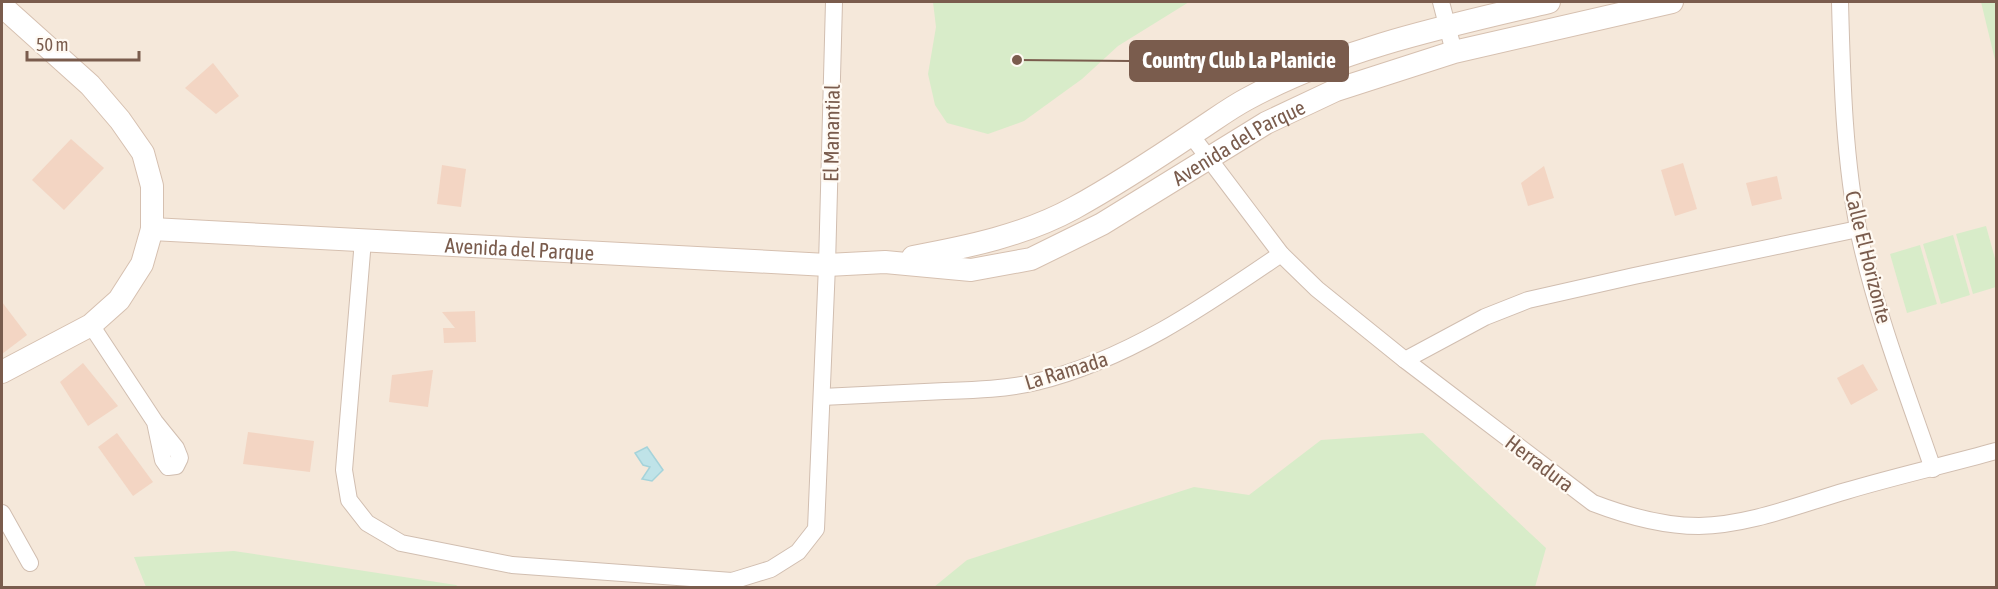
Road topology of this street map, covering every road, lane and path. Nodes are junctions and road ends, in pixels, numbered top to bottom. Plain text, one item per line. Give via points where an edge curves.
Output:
1 (834, 2) edge
2 (1441, 2) edge
3 (1549, 2) edge
4 (1672, 2) edge
5 (1840, 2) edge
6 (2, 6) edge
7 (1447, 26) junction
8 (1454, 52) junction
9 (1191, 135) junction
10 (1209, 159) junction
11 (152, 229) junction
12 (1858, 229) junction
13 (363, 240) junction
14 (1281, 254) junction
15 (885, 262) junction
16 (827, 265) junction
17 (91, 325) junction
18 (1405, 360) junction
19 (2, 372) edge
20 (822, 397) junction
21 (155, 422) dead end
22 (1996, 451) edge
23 (1933, 469) junction
24 (2, 513) edge
25 (30, 563) dead end

1 - 16 street, El Manantial
2 - 7 street
3 - 7 street, Avenida del Parque
4 - 8 street, Avenida del Parque
5 - 12 street, Calle El Horizonte via 1846,141
6 - 11 street via 90,85 143,153 153,186
7 - 8 street
7 - 9 street, Avenida del Parque via 1366,49 1299,74 1246,99
8 - 10 street, Avenida del Parque via 1313,99
9 - 10 street, Herradura
9 - 15 street, Avenida del Parque via 1072,209 1032,226 958,249
10 - 14 street, Herradura
10 - 15 street, Avenida del Parque via 1102,224 1031,259 971,270
11 - 13 street, Avenida del Parque
11 - 17 street via 142,264 119,300
12 - 18 street via 1528,300 1485,317
12 - 23 street, Calle El Horizonte via 1879,308
13 - 16 street, Avenida del Parque
13 - 20 street, El Manantial via 344,470 349,500 367,523 401,543 512,566 732,581 771,569 798,552 816,529
14 - 18 street, Herradura via 1317,289
14 - 20 street, La Ramada via 1195,312 1077,370 1035,383 988,389
15 - 16 street, Avenida del Parque
16 - 20 street, El Manantial
17 - 19 street
17 - 21 street
18 - 23 street, Herradura via 1593,503 1627,516 1698,526 1734,523
22 - 23 street, Herradura
24 - 25 street

